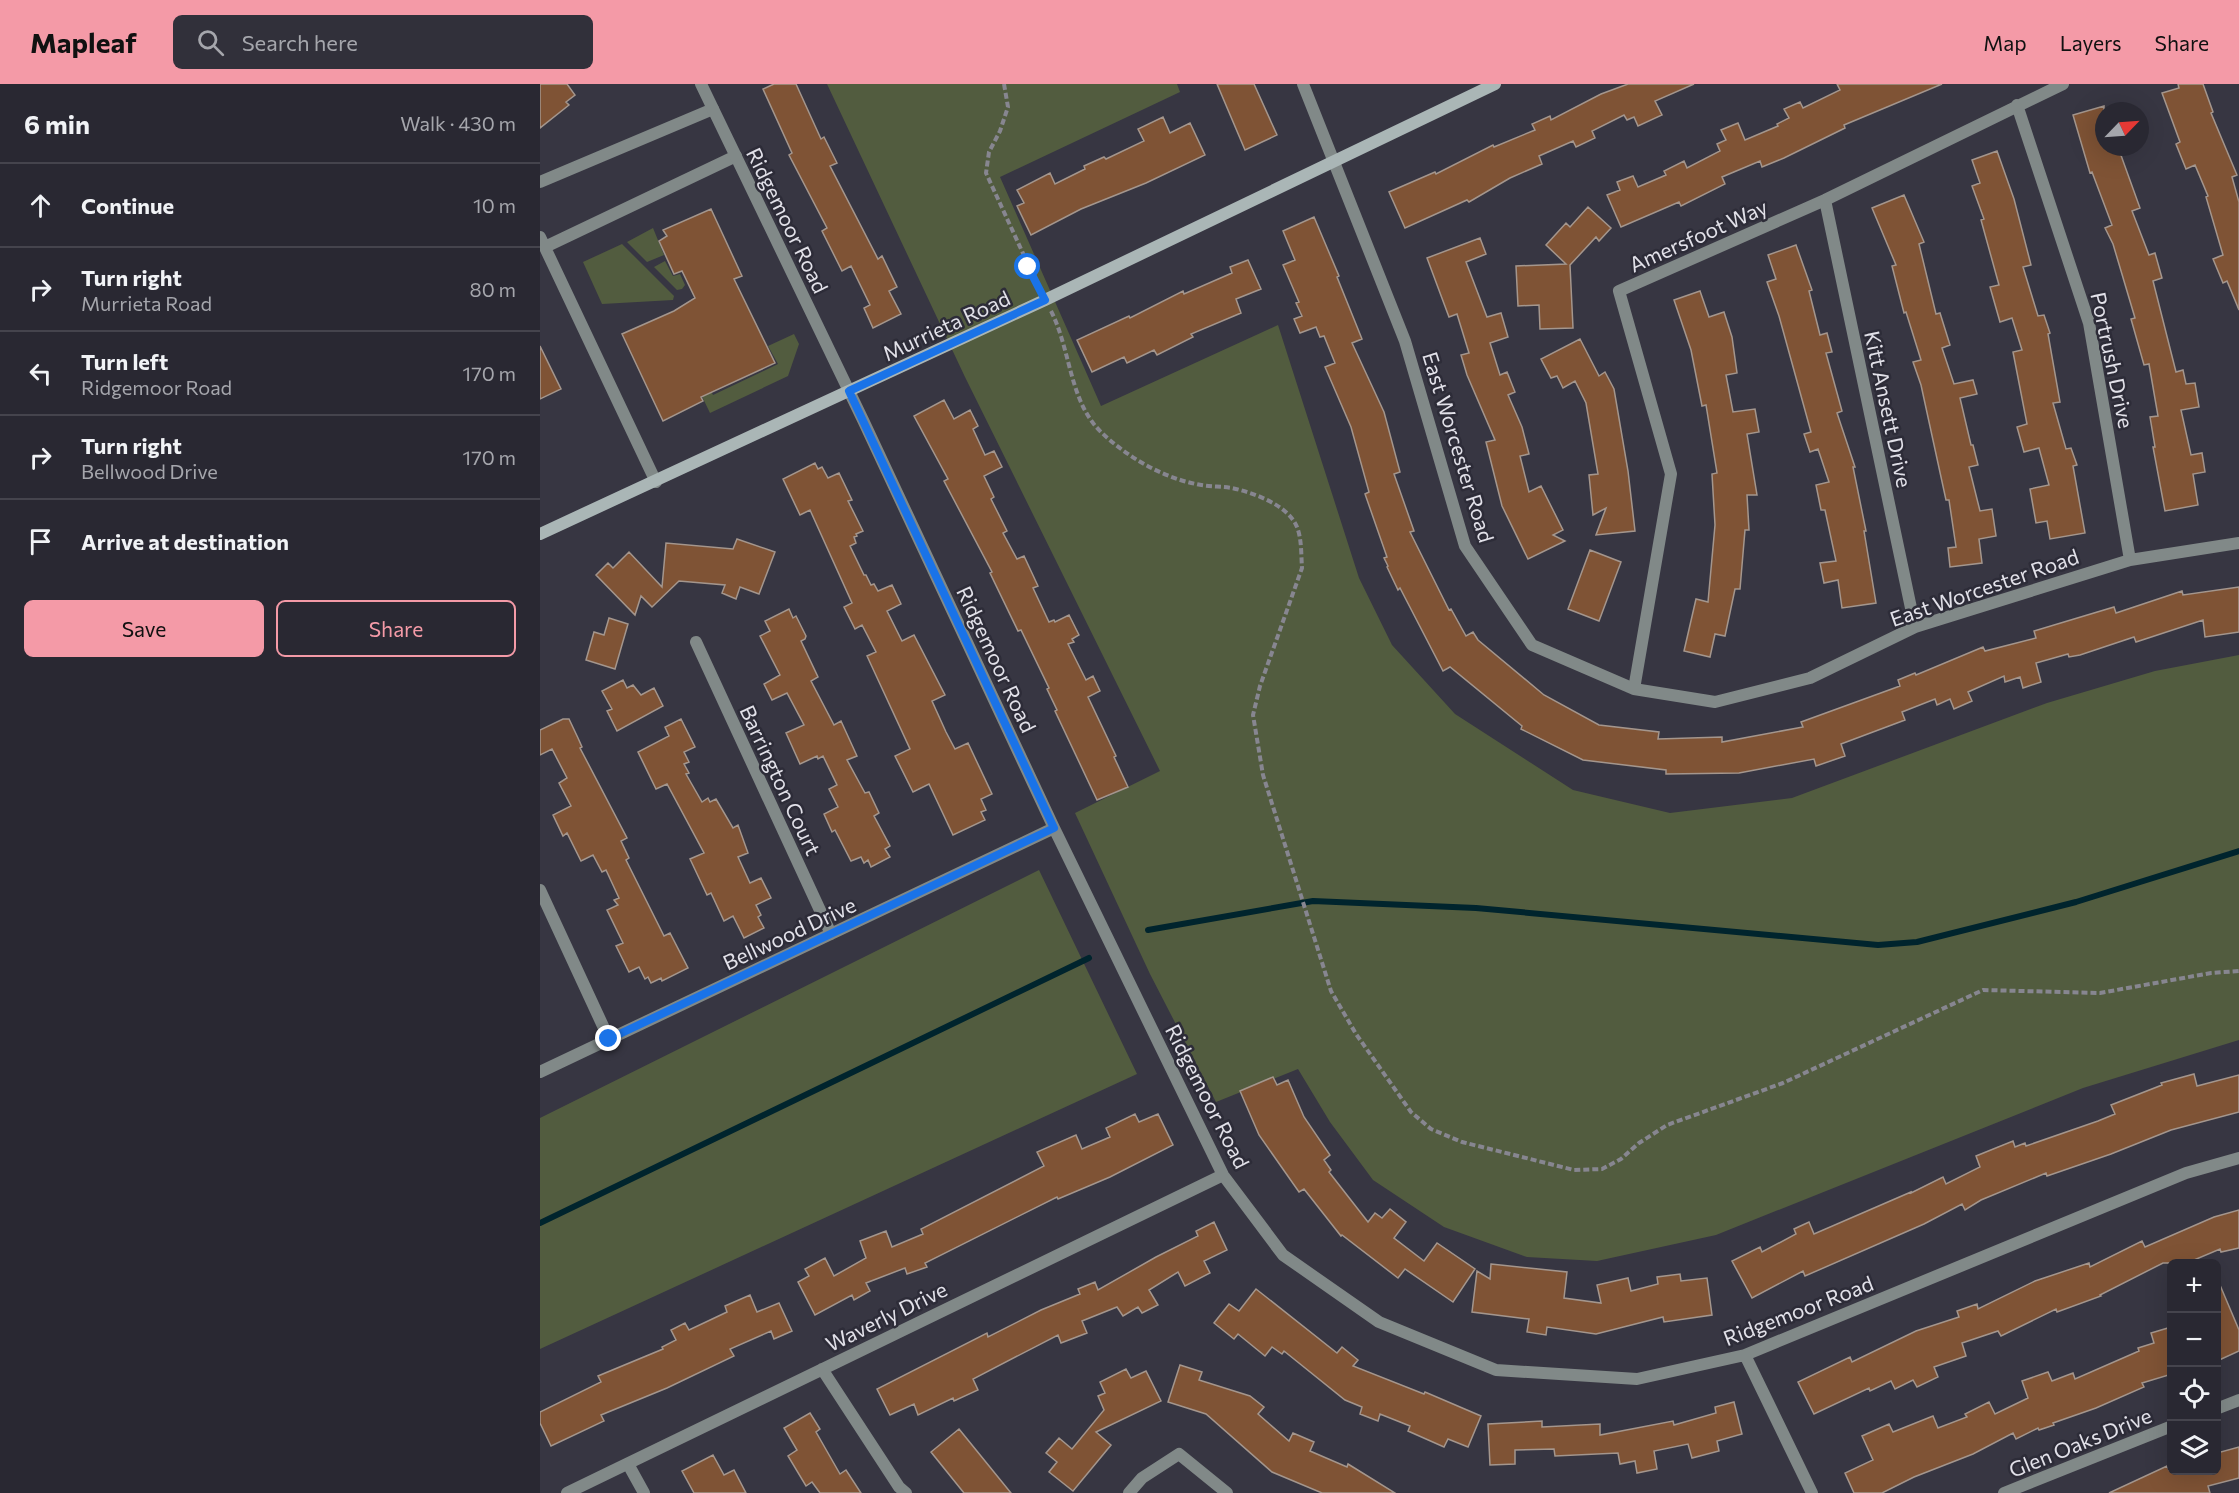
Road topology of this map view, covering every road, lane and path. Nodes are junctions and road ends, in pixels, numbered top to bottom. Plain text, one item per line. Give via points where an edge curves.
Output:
1 (701, 84) edge
2 (1004, 84) edge
3 (1303, 84) edge
4 (1496, 84) edge
5 (2063, 84) edge
6 (2017, 105) junction
7 (713, 109) junction
8 (736, 156) junction
9 (1334, 160) junction
10 (540, 182) edge
11 (1825, 200) junction
12 (542, 242) edge
13 (1045, 300) junction
14 (849, 391) junction
15 (656, 482) junction
16 (540, 534) edge
17 (2239, 543) edge
18 (2130, 560) junction
19 (1915, 627) junction
20 (696, 642) dead end
21 (1634, 689) junction
22 (1054, 828) junction
23 (540, 890) edge
24 (831, 934) junction
25 (2239, 971) edge
26 (609, 1039) junction
27 (540, 1072) edge
28 (2239, 1158) edge
29 (1223, 1175) junction
30 (1745, 1355) junction
31 (822, 1369) junction
32 (2239, 1400) edge
33 (2221, 1407) edge
34 (2167, 1428) edge
35 (628, 1464) junction
36 (567, 1493) edge
37 (644, 1493) edge
38 (906, 1493) edge
39 (1129, 1493) edge
40 (1227, 1493) edge
41 (1812, 1493) edge
42 (2004, 1493) edge

1 - 7 street, Ridgemoor Road
2 - 13 path via 1008,107 989,152 986,173
3 - 9 street, East Worcester Road
4 - 9 main road, Murrieta Road
5 - 6 street, Amersfoot Way
6 - 11 street, Amersfoot Way
6 - 18 street, Portrush Drive via 2090,323
7 - 8 street, Ridgemoor Road
7 - 10 street
8 - 12 street
8 - 14 street, Ridgemoor Road
9 - 13 main road, Murrieta Road
9 - 21 street, East Worcester Road via 1405,341 1465,546 1532,645
11 - 19 street, Kitt Ansett Drive
11 - 21 street, Amersfoot Way via 1619,291 1671,474
12 - 15 street
13 - 14 main road, Murrieta Road
13 - 25 path via 1059,328 1078,397 1088,418 1102,433 1167,476 1196,485 1233,489 1268,501 1285,511 1296,526 1302,568 1253,715 1263,775 1331,990 1356,1034 1411,1112 1431,1129 1462,1142 1574,1170 1602,1169 1667,1125 1783,1083 1983,990 2100,993
14 - 15 main road, Murrieta Road
14 - 22 street, Ridgemoor Road
15 - 16 main road, Murrieta Road
17 - 18 street, East Worcester Road
18 - 19 street, East Worcester Road
19 - 21 street, East Worcester Road via 1810,678 1715,702
20 - 24 street, Barrington Court
22 - 24 street, Bellwood Drive
22 - 29 street, Ridgemoor Road
23 - 26 street
24 - 26 street, Bellwood Drive
26 - 27 street, Bellwood Drive
28 - 30 street, Ridgemoor Road via 2186,1173
29 - 30 street, Ridgemoor Road via 1283,1255 1379,1322 1496,1370 1637,1379
29 - 31 street, Waverly Drive
30 - 41 street
31 - 35 street, Waverly Drive
31 - 38 street
32 - 33 street
34 - 42 street, Glen Oaks Drive
35 - 36 street, Waverly Drive
35 - 37 street
39 - 40 street via 1142,1478 1179,1454

